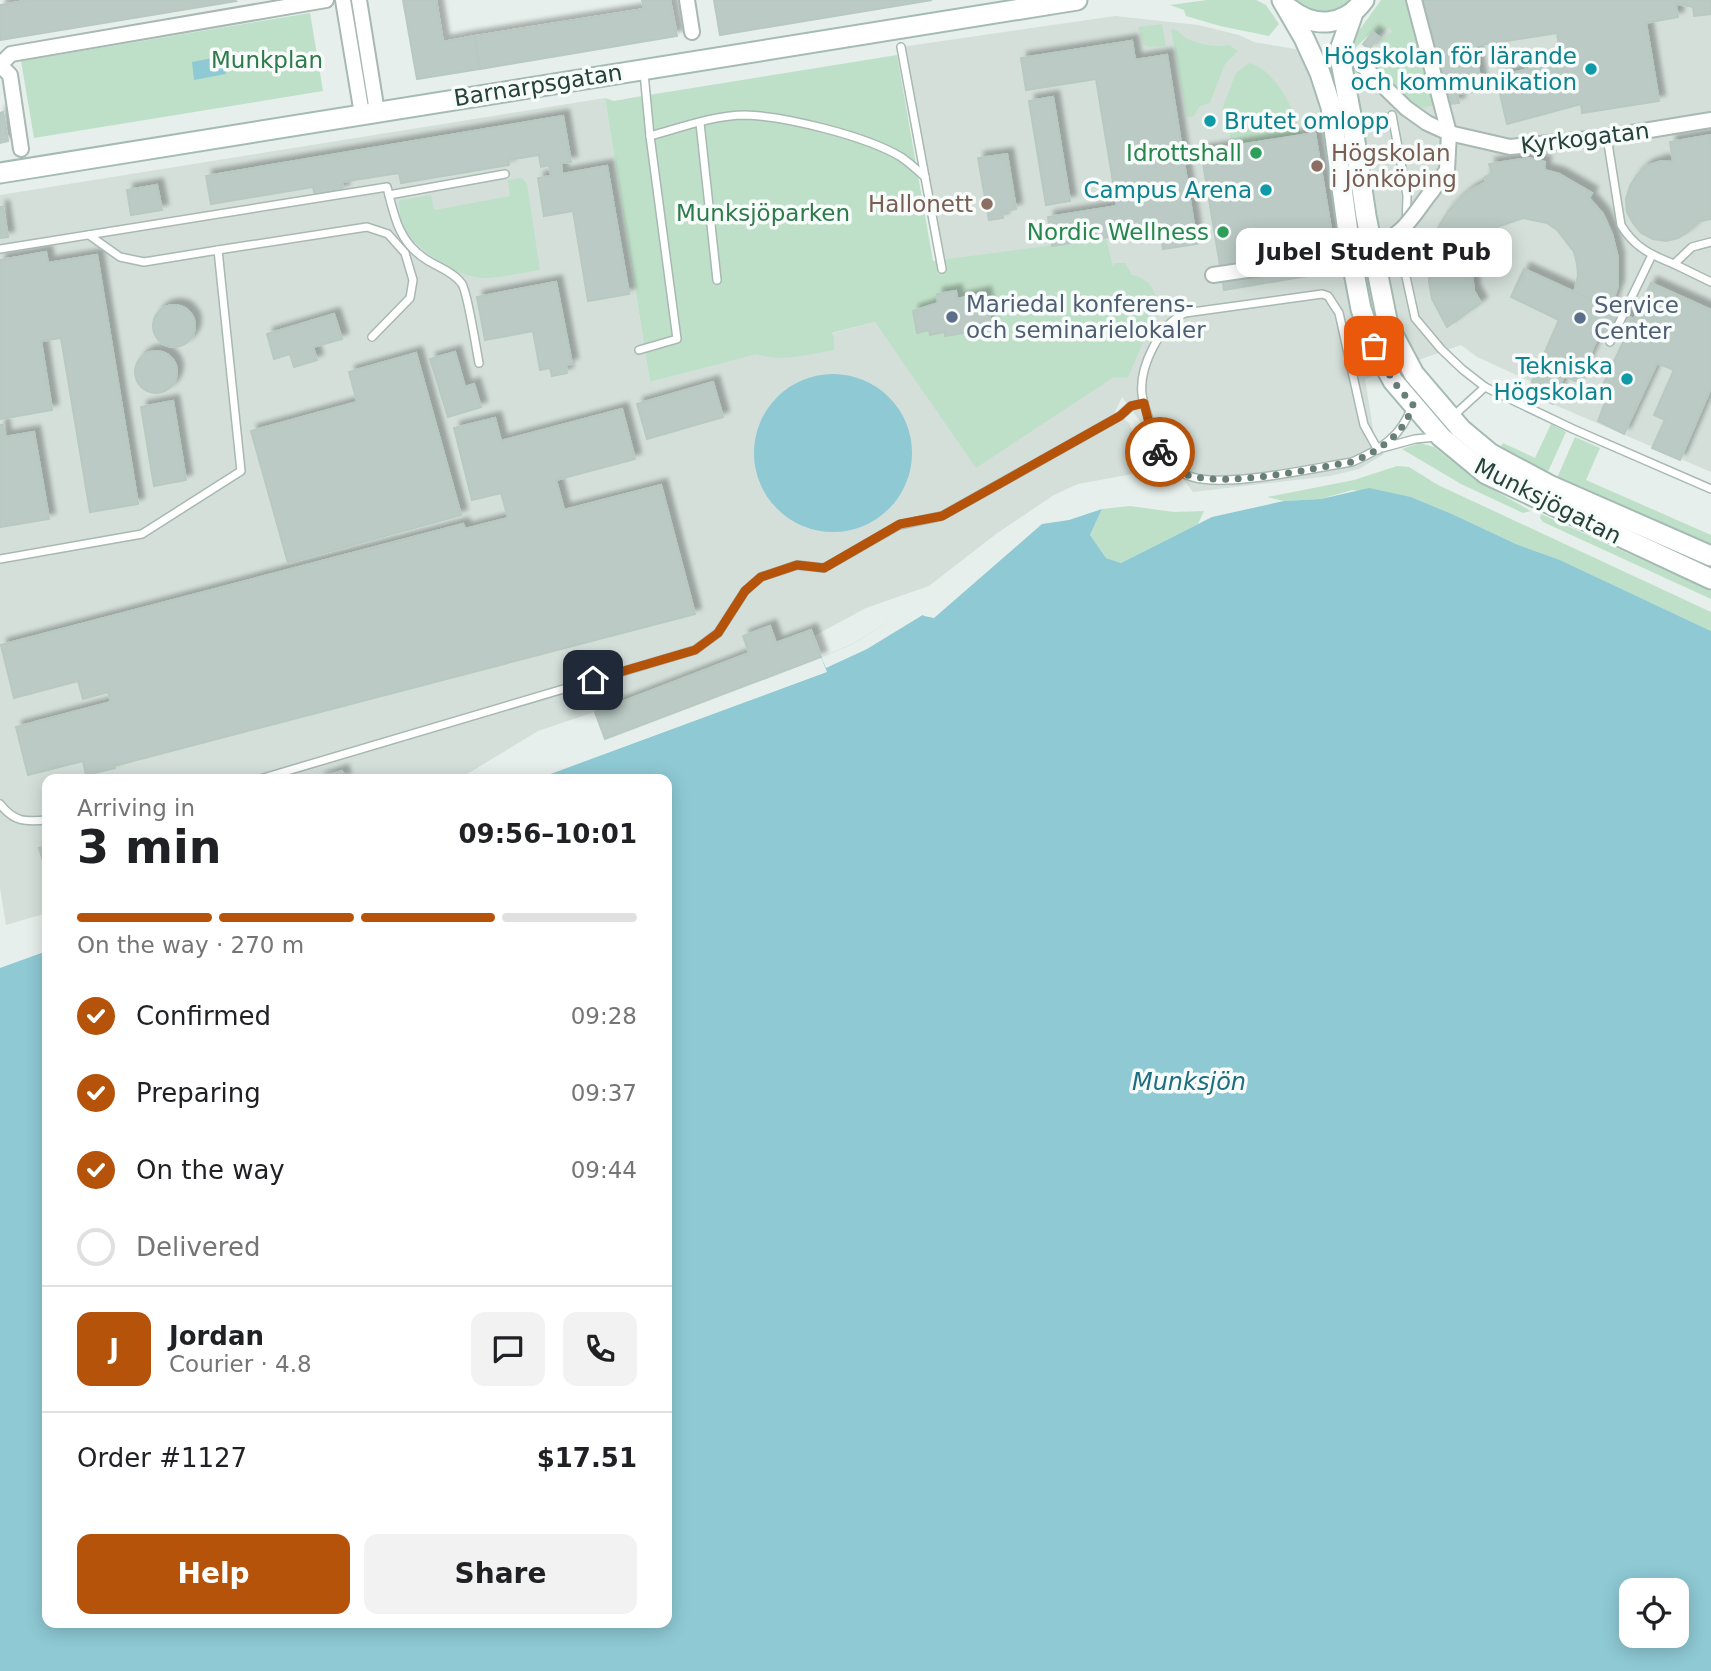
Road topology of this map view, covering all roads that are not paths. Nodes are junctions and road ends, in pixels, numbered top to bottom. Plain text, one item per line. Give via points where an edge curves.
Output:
1 (326, 0) edge
2 (343, 0) edge
3 (359, 0) edge
4 (687, 0) edge
5 (1077, 0) edge
6 (1282, 0) edge
7 (1414, 0) edge
8 (1359, 6) edge
9 (692, 32) dead end
10 (901, 47) dead end
11 (1360, 63) dead end
12 (0, 65) edge
13 (643, 69) junction
14 (370, 113) junction
15 (1392, 115) dead end
16 (1711, 120) edge
17 (700, 123) junction
18 (1449, 133) junction
19 (650, 136) junction
20 (1607, 137) junction
21 (21, 149) dead end
22 (0, 173) edge
23 (505, 174) dead end
24 (925, 177) junction
25 (389, 195) junction
26 (89, 235) junction
27 (1711, 242) edge
28 (0, 248) edge
29 (218, 250) junction
30 (1652, 255) junction
31 (1674, 264) junction
32 (942, 269) dead end
33 (1213, 275) dead end
34 (717, 280) dead end
35 (1711, 282) edge
36 (372, 337) dead end
37 (1610, 342) dead end
38 (639, 350) dead end
39 (479, 363) dead end
40 (1485, 387) junction
41 (1144, 403) junction
42 (1413, 405) junction
43 (1451, 418) junction
44 (1441, 437) junction
45 (1380, 449) junction
46 (1711, 489) edge
47 (1711, 556) edge
48 (0, 559) edge
49 (1711, 579) edge
50 (277, 774) edge
51 (0, 804) edge
52 (42, 821) edge

1 - 12 street via 11,54
2 - 14 street
3 - 14 street
4 - 9 street
5 - 13 main road, Barnarpsgatan
6 - 8 main road via 1301,18 1314,22 1341,20
6 - 42 main road, Munksjögatan via 1321,73 1331,107 1352,262 1367,328 1383,365
7 - 18 street
8 - 43 main road, Munksjögatan via 1341,47 1341,62 1384,312 1408,365
10 - 24 lane
11 - 18 street, Kyrkogatan via 1406,108
12 - 21 street via 10,75
13 - 14 main road, Barnarpsgatan
13 - 19 lane
14 - 22 main road, Barnarpsgatan
15 - 40 lane via 1406,195 1405,272 1415,318
16 - 20 street, Kyrkogatan
17 - 19 lane
17 - 24 lane via 743,115 807,125 898,155
17 - 34 lane
18 - 20 street, Kyrkogatan via 1510,147
18 - 33 street, bridge via 1447,170 1401,230 1384,242 1352,254
19 - 38 lane via 677,339
20 - 30 lane via 1621,225 1638,247
23 - 25 lane
24 - 32 lane
25 - 26 lane via 387,187
25 - 39 lane via 405,241 462,285
26 - 28 lane
26 - 29 lane via 120,257 144,262
27 - 31 lane via 1692,247
29 - 36 lane via 367,227 388,234 405,253 413,280 410,298
29 - 48 lane via 241,471 142,534
30 - 31 lane
30 - 37 lane
31 - 35 lane
40 - 43 lane
40 - 46 lane
41 - 45 lane via 1154,443 1170,466 1192,477 1223,480 1275,474 1352,462
41 - 45 lane via 1144,370 1173,318 1322,294 1333,300 1339,313 1364,425
41 - 50 lane via 1131,406 942,516 900,524 824,568 797,565 761,577 745,591 718,633 695,650
42 - 44 main road, Munksjögatan
42 - 45 lane via 1402,429
43 - 47 main road, Munksjögatan via 1491,454 1513,466
44 - 45 lane
44 - 49 main road, Munksjögatan via 1486,474
51 - 52 lane via 12,818

